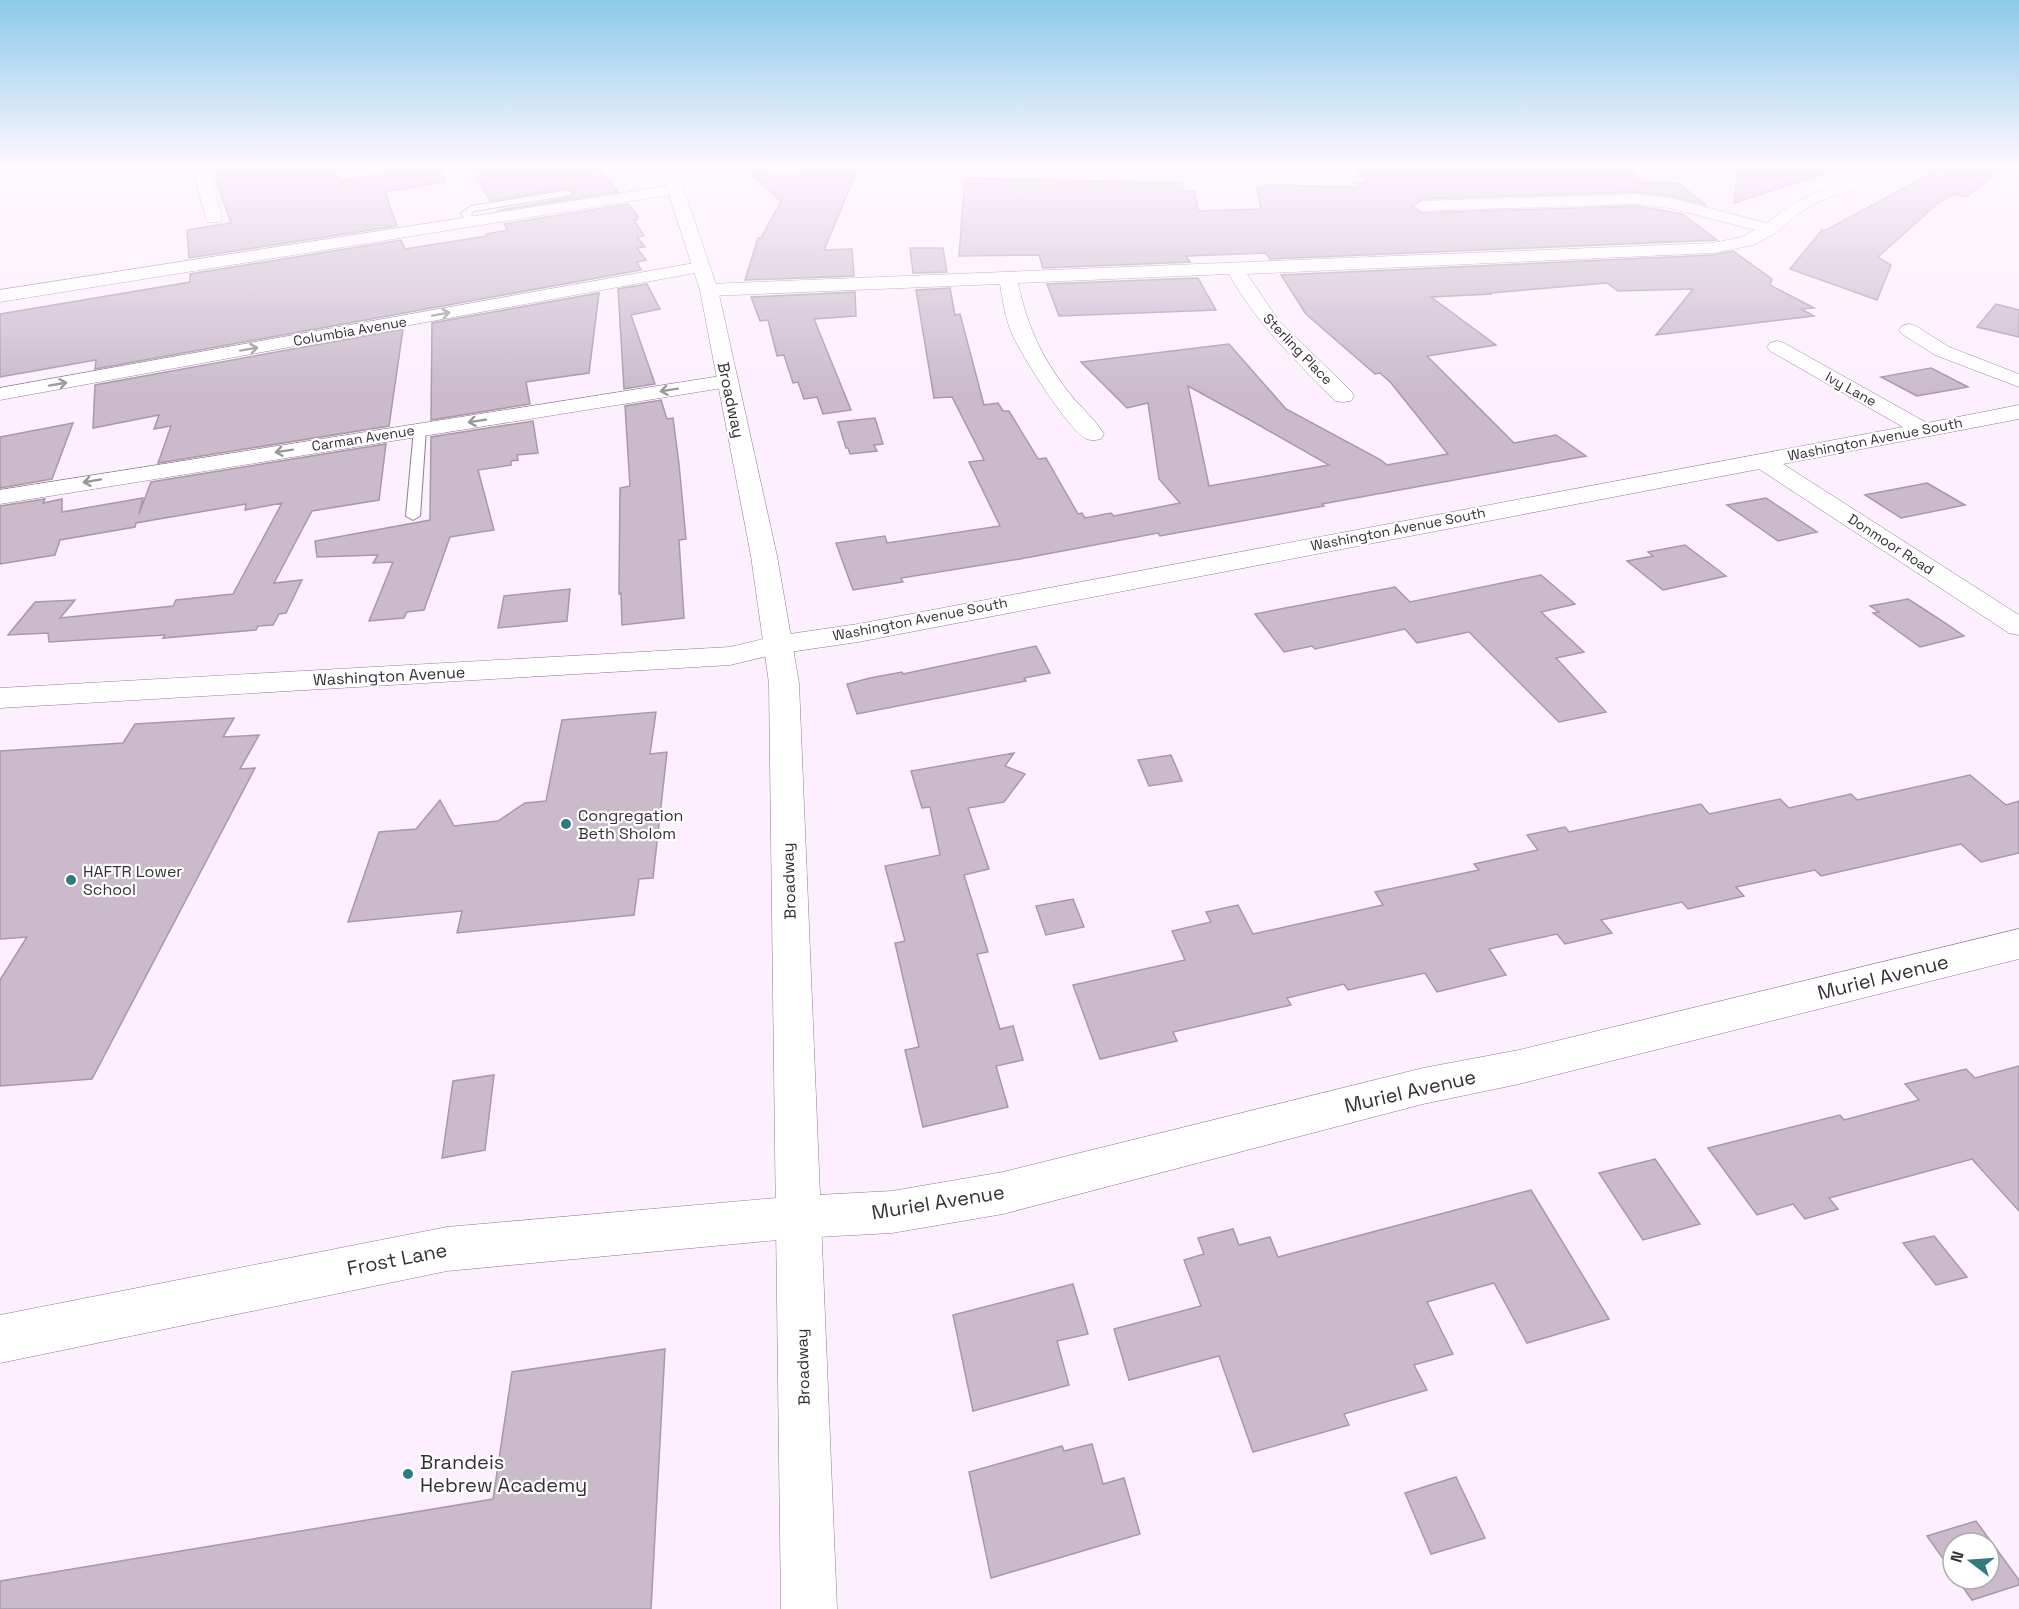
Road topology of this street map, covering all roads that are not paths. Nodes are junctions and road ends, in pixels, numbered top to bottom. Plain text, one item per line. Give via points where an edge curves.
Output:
1 (342, 242) edge
2 (692, 242) edge
3 (1742, 242) edge
4 (1235, 269) junction
5 (704, 278) junction
6 (1008, 278) junction
7 (0, 296) edge
8 (1909, 330) dead end
9 (1777, 347) dead end
10 (727, 381) junction
11 (2019, 381) edge
12 (0, 394) edge
13 (1343, 396) dead end
14 (2019, 412) edge
15 (420, 429) junction
16 (1924, 430) junction
17 (1093, 434) dead end
18 (1763, 460) junction
19 (0, 497) edge
20 (413, 516) dead end
21 (2019, 627) edge
22 (776, 645) junction
23 (0, 698) edge
24 (2019, 944) edge
25 (799, 1217) junction
26 (0, 1339) edge
27 (809, 1609) edge

1 - 7 street
2 - 5 street, Broadway
3 - 4 street, Columbia Avenue via 1713,248
4 - 6 street, Columbia Avenue
4 - 13 street, Sterling Place via 1272,325
5 - 6 street, Columbia Avenue
5 - 10 street, Broadway
12 -> 5 street, Columbia Avenue
6 - 17 street via 1025,339 1067,406
8 - 11 street via 1942,351
9 - 16 street, Ivy Lane
10 -> 15 street, Carman Avenue
10 - 22 street, Broadway via 764,556
14 - 16 street, Washington Avenue South
15 -> 19 street, Carman Avenue
15 - 20 lane
16 - 18 street, Washington Avenue South
18 - 21 street, Donmoor Road
18 - 22 street, Washington Avenue South via 858,633
22 - 23 street, Washington Avenue via 729,656
22 - 25 street, Broadway via 784,683
24 - 25 street, Muriel Avenue via 1423,1086 1003,1193 892,1212
25 - 26 street, Frost Lane via 447,1249
25 - 27 street, Broadway

